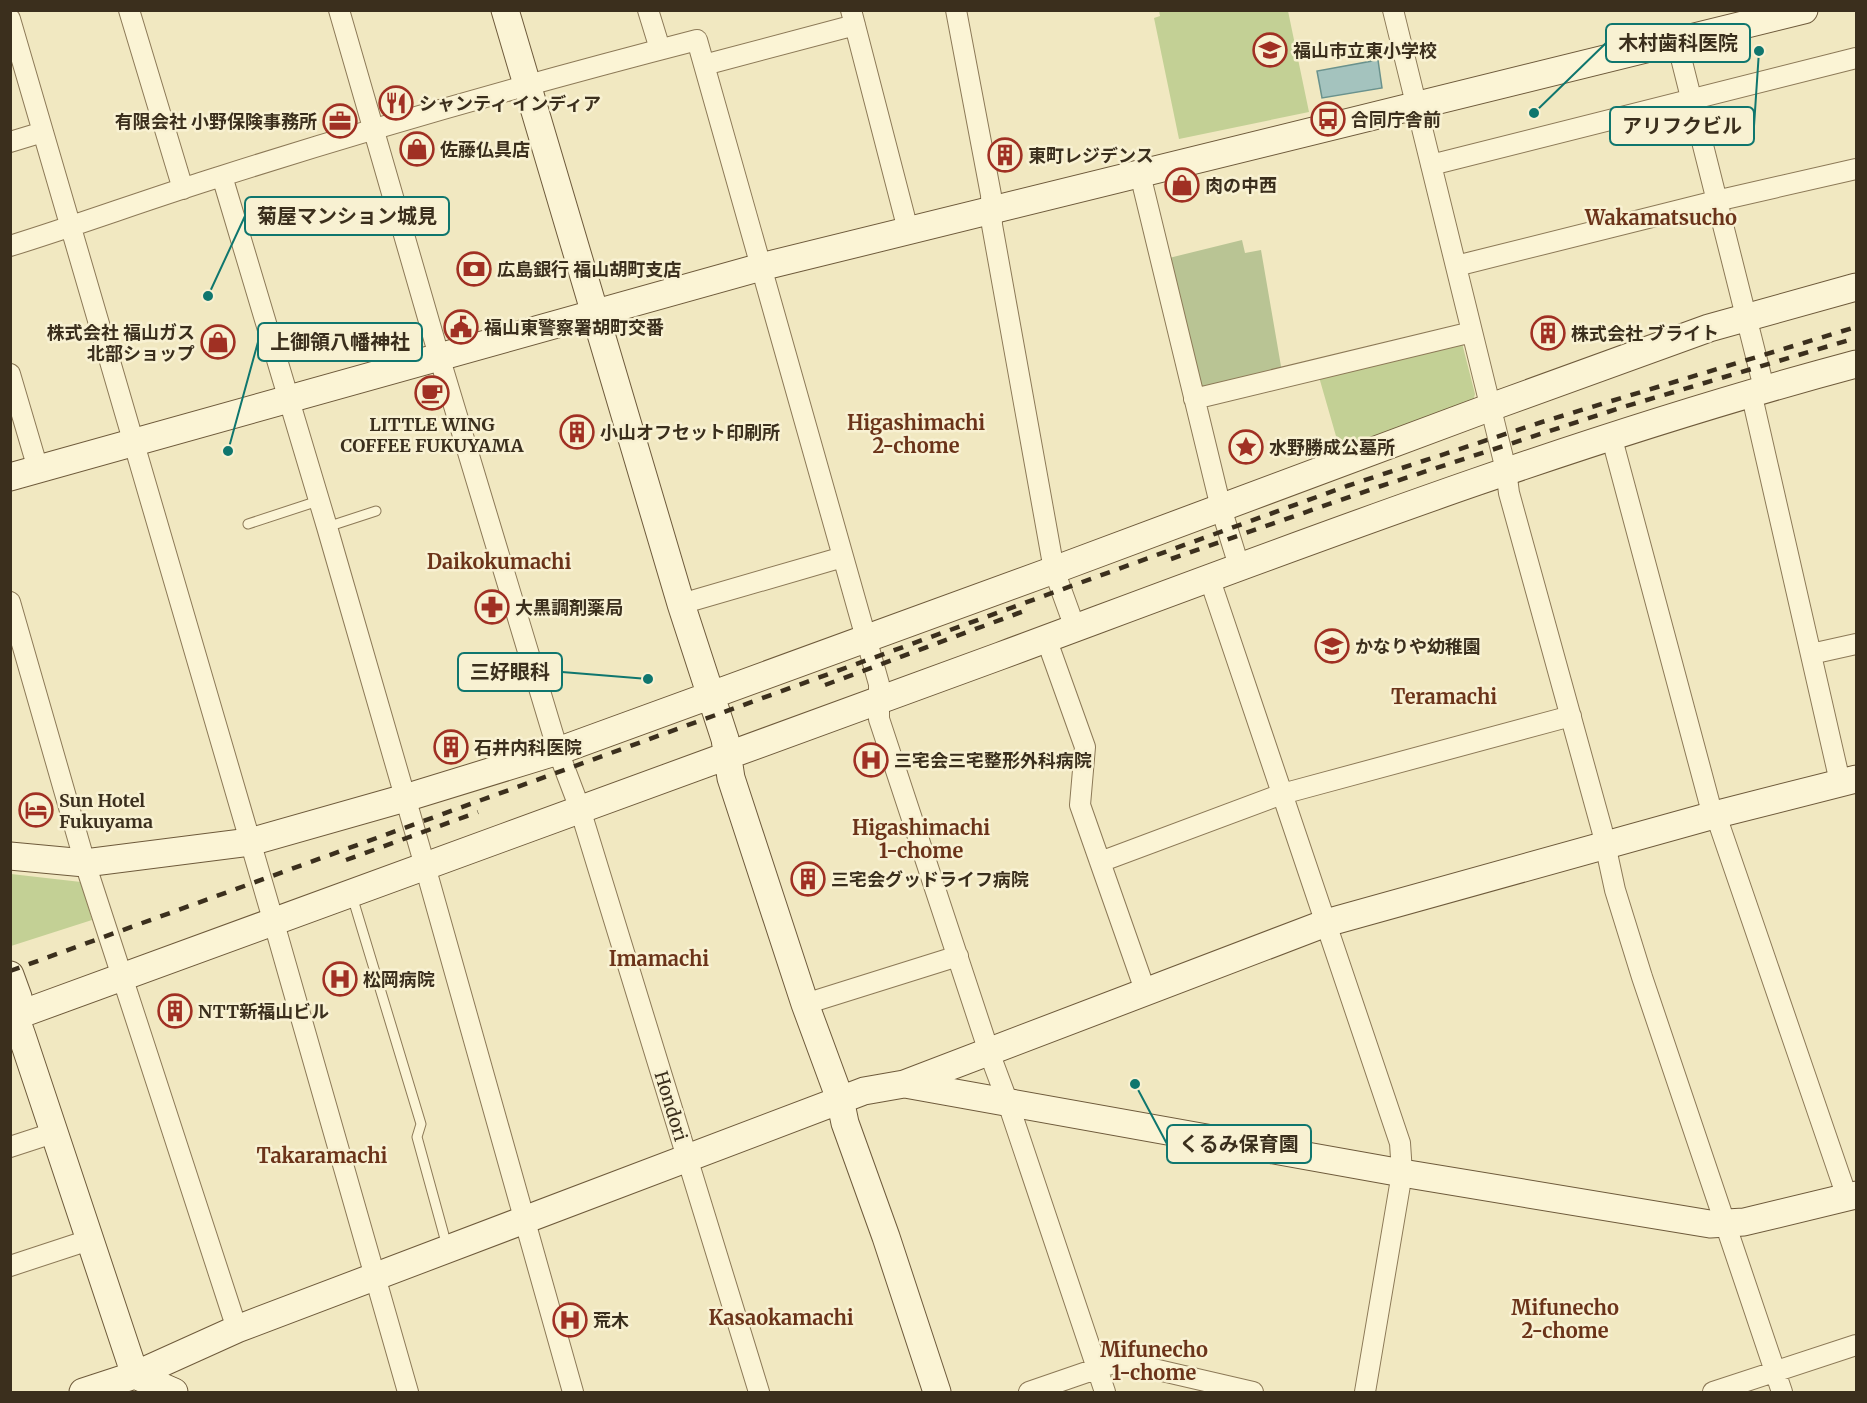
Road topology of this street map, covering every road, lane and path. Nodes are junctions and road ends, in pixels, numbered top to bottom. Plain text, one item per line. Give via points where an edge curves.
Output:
1 (129, 10) edge
2 (339, 10) edge
3 (505, 10) edge
4 (648, 10) edge
5 (956, 10) edge
6 (1393, 10) edge
7 (1804, 10) edge
8 (1763, 15) edge
9 (853, 18) edge
10 (10, 19) edge
11 (1677, 42) junction
12 (660, 49) junction
13 (1857, 58) edge
14 (16, 63) edge
15 (704, 65) junction
16 (526, 85) junction
17 (1691, 100) junction
18 (1416, 106) junction
19 (374, 130) junction
20 (44, 132) junction
21 (10, 142) edge
22 (1431, 165) junction
23 (1857, 169) edge
24 (1140, 174) junction
25 (222, 176) junction
26 (183, 189) junction
27 (1716, 201) junction
28 (991, 210) junction
29 (71, 227) junction
30 (908, 230) junction
31 (10, 246) edge
32 (1456, 266) junction
33 (761, 267) junction
34 (1857, 287) edge
35 (594, 313) junction
36 (1744, 317) junction
37 (1472, 332) junction
38 (439, 356) junction
39 (1857, 364) edge
40 (10, 374) edge
41 (1758, 390) junction
42 (288, 399) junction
43 (1194, 399) junction
44 (1491, 407) junction
45 (1611, 435) junction
46 (135, 443) junction
47 (38, 470) junction
48 (1506, 470) junction
49 (10, 477) edge
50 (318, 501) junction
51 (1221, 508) junction
52 (376, 512) dead end
53 (248, 524) dead end
54 (327, 527) junction
55 (843, 557) junction
56 (1239, 566) junction
57 (1054, 570) junction
58 (1209, 577) junction
59 (10, 602) edge
60 (681, 604) junction
61 (1075, 628) junction
62 (866, 638) junction
63 (1046, 638) junction
64 (1857, 644) edge
65 (1811, 654) junction
66 (710, 695) junction
67 (879, 700) junction
68 (1570, 717) junction
69 (558, 751) junction
70 (727, 755) junction
71 (1848, 781) edge
72 (1282, 794) junction
73 (405, 798) junction
74 (581, 815) junction
75 (1714, 815) junction
76 (250, 842) junction
77 (1604, 846) junction
78 (10, 856) edge
79 (1100, 862) junction
80 (85, 863) junction
81 (425, 866) junction
82 (351, 894) junction
83 (274, 923) junction
84 (1326, 923) junction
85 (958, 956) junction
86 (10, 975) edge
87 (122, 979) junction
88 (1146, 993) junction
89 (805, 1004) junction
90 (12, 1015) edge
91 (988, 1052) junction
92 (904, 1084) junction
93 (840, 1099) junction
94 (1008, 1103) junction
95 (53, 1132) junction
96 (10, 1147) edge
97 (686, 1158) junction
98 (1402, 1173) junction
99 (1852, 1196) edge
100 (523, 1219) junction
101 (1726, 1224) junction
102 (89, 1240) junction
103 (448, 1248) junction
104 (10, 1266) edge
105 (375, 1276) junction
106 (237, 1329) junction
107 (1857, 1345) edge
108 (1097, 1368) junction
109 (1775, 1372) junction
110 (135, 1375) junction
111 (83, 1392) edge
112 (174, 1392) edge
113 (408, 1392) edge
114 (573, 1392) edge
115 (759, 1392) edge
116 (937, 1392) edge
117 (1029, 1392) edge
118 (1105, 1392) edge
119 (1253, 1392) edge
120 (1365, 1392) edge
121 (1713, 1392) edge
122 (1782, 1392) edge

1 - 26 street
2 - 19 street, Hondori
3 - 16 street
4 - 12 street
5 - 28 street
6 - 18 street
7 - 8 street
8 - 11 street
9 - 15 street
9 - 30 street
10 - 14 street
11 - 17 street
11 - 18 street
12 - 15 street via 697,40
12 - 16 street
13 - 17 street
14 - 20 street
15 - 33 street
16 - 19 street
16 - 35 street
17 - 22 street
17 - 27 street
18 - 22 street
18 - 24 street
19 - 25 street
19 - 38 street, Hondori
20 - 21 street
20 - 29 street
22 - 32 street
23 - 27 street
24 - 28 street
24 - 43 street
25 - 26 street
25 - 42 street
26 - 29 street
27 - 32 street
27 - 36 street
28 - 30 street
28 - 57 street
29 - 31 street
29 - 46 street
30 - 33 street
32 - 37 street
33 - 35 street
33 - 55 street
34 - 36 street
35 - 38 street
35 - 60 street
36 - 41 street
36 - 44 street
37 - 43 street
37 - 44 street
38 - 42 street
38 - 69 street, Hondori
39 - 41 street
40 - 47 street
41 - 45 street
41 - 65 street
42 - 46 street
42 - 50 street
43 - 51 street
44 - 48 street
44 - 51 street
45 - 48 street
45 - 75 street
46 - 47 street
46 - 76 street
47 - 49 street
48 - 56 street
48 - 68 street
50 - 53 lane
50 - 54 street
51 - 56 street
51 - 57 street
52 - 54 lane
54 - 73 street
55 - 60 street
55 - 62 street
56 - 58 street
57 - 61 street
57 - 62 street
58 - 61 street
58 - 72 street
59 - 80 street
60 - 66 street
61 - 63 street
62 - 66 street
62 - 67 street via 879,684
63 - 67 street
63 - 79 street via 1085,747 1080,806
64 - 65 street
65 - 71 street
66 - 69 street
66 - 70 street
67 - 70 street
67 - 85 street via 879,719
68 - 72 street
68 - 77 street
69 - 73 street
69 - 74 street, Hondori
70 - 74 street
70 - 89 street via 731,778
71 - 75 street
72 - 79 street
72 - 84 street
73 - 76 street
73 - 81 street
74 - 81 street
74 - 97 street, Hondori
75 - 77 street
75 - 99 street
76 - 80 street
76 - 83 street
77 - 84 street
77 - 101 street via 1642,977
78 - 80 street
79 - 88 street
80 - 87 street
81 - 82 street
81 - 100 street
82 - 83 street
82 - 103 lane via 422,1124 417,1137
83 - 87 street
83 - 105 street
84 - 88 street
84 - 98 street via 1400,1143
85 - 89 street
85 - 91 street
86 - 90 street via 18,997
87 - 90 street
87 - 106 street
88 - 91 street
89 - 93 street
90 - 95 street
91 - 92 street
91 - 94 street
92 - 93 street
92 - 94 street
93 - 97 street
93 - 116 street
94 - 98 street
94 - 108 street
95 - 96 street
95 - 102 street
97 - 100 street
97 - 115 street, Hondori
98 - 101 street
98 - 120 street
99 - 101 street
100 - 103 street
100 - 114 street
101 - 109 street
102 - 104 street
102 - 110 street
103 - 105 street
105 - 106 street
105 - 113 street
106 - 110 street
107 - 109 street
108 - 117 street
108 - 118 street
108 - 119 street via 1119,1361
109 - 121 street
109 - 122 street
110 - 111 street
110 - 112 street

